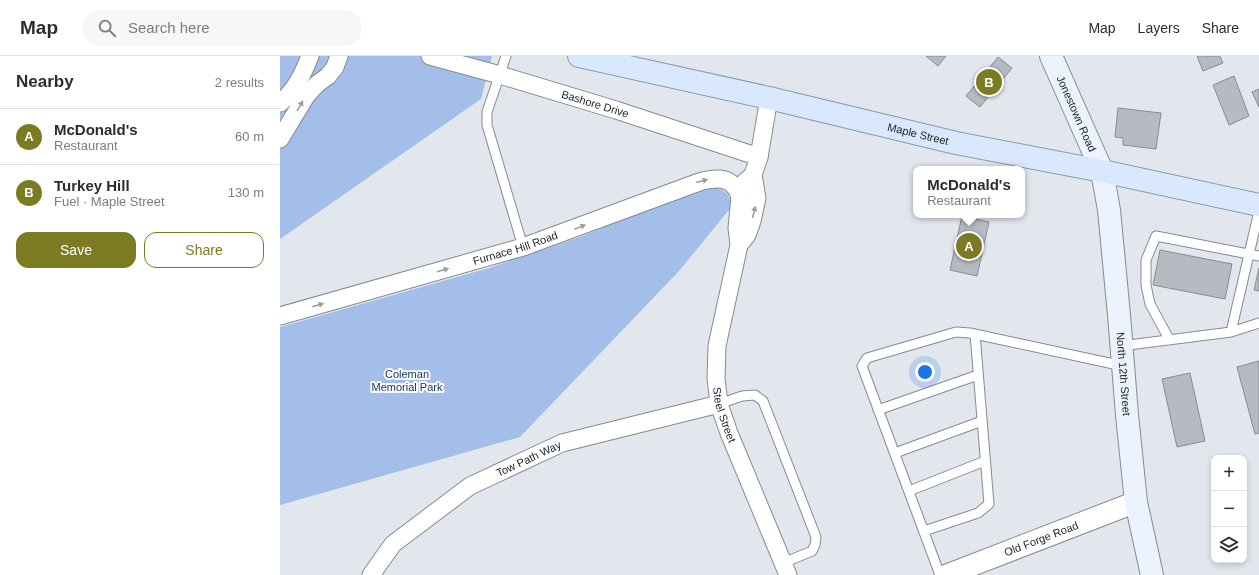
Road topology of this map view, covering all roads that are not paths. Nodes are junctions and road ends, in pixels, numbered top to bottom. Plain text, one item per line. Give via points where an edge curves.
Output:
1 (310, 56) edge
2 (339, 56) edge
3 (430, 56) edge
4 (506, 56) edge
5 (580, 56) edge
6 (1051, 56) edge
7 (500, 75) junction
8 (769, 98) junction
9 (280, 103) edge
10 (283, 128) edge
11 (759, 157) junction
12 (1102, 171) junction
13 (753, 175) junction
14 (740, 196) junction
15 (1259, 205) edge
16 (1259, 211) edge
17 (739, 245) junction
18 (523, 247) junction
19 (1249, 254) junction
20 (1259, 256) edge
21 (280, 316) edge
22 (1259, 323) edge
23 (1231, 332) junction
24 (975, 334) junction
25 (1169, 340) junction
26 (1122, 356) junction
27 (978, 375) junction
28 (719, 404) junction
29 (878, 410) junction
30 (982, 421) junction
31 (894, 453) junction
32 (985, 461) junction
33 (909, 491) junction
34 (1136, 502) junction
35 (924, 530) junction
36 (786, 569) edge
37 (371, 575) edge
38 (940, 575) edge
39 (947, 575) edge
40 (1152, 575) edge

1 - 9 street via 290,95
10 -> 2 street via 306,96 328,76
3 - 7 street, Bashore Drive
4 - 7 lane
5 - 8 main road, Maple Street
6 - 12 main road, Jonestown Road
7 - 11 street, Bashore Drive
7 - 18 lane via 487,112 487,125
8 - 11 street, Steel Street
8 - 12 main road, Maple Street via 956,143
11 - 13 street, Steel Street
12 - 15 main road, Maple Street
12 - 26 main road, North 12th Street
13 - 14 street, Steel Street via 745,182
17 -> 13 street, Steel Street via 747,235 758,198
14 - 17 street, Steel Street via 737,228
18 -> 14 street, Furnace Hill Road via 714,178 732,182
16 - 19 lane
17 - 28 street, Steel Street via 717,346 716,378
21 -> 18 street, Furnace Hill Road
19 - 20 lane
19 - 23 lane
19 - 25 lane via 1156,236 1146,260 1146,285 1150,304
22 - 23 lane
23 - 25 lane
24 - 26 lane
24 - 27 lane
24 - 29 lane via 956,332 867,358 862,366
25 - 26 lane
26 - 34 main road, North 12th Street
27 - 29 lane
27 - 30 lane
28 - 36 street, Steel Street
28 - 36 lane via 742,396 755,395 763,401 816,537 812,551
28 - 37 street, Tow Path Way via 562,442 470,486 393,544
29 - 31 lane
30 - 31 lane
30 - 32 lane
31 - 33 lane
32 - 33 lane
32 - 35 lane via 989,504 978,513
33 - 35 lane
34 - 39 street, Old Forge Road
34 - 40 main road, North 12th Street
35 - 38 lane

